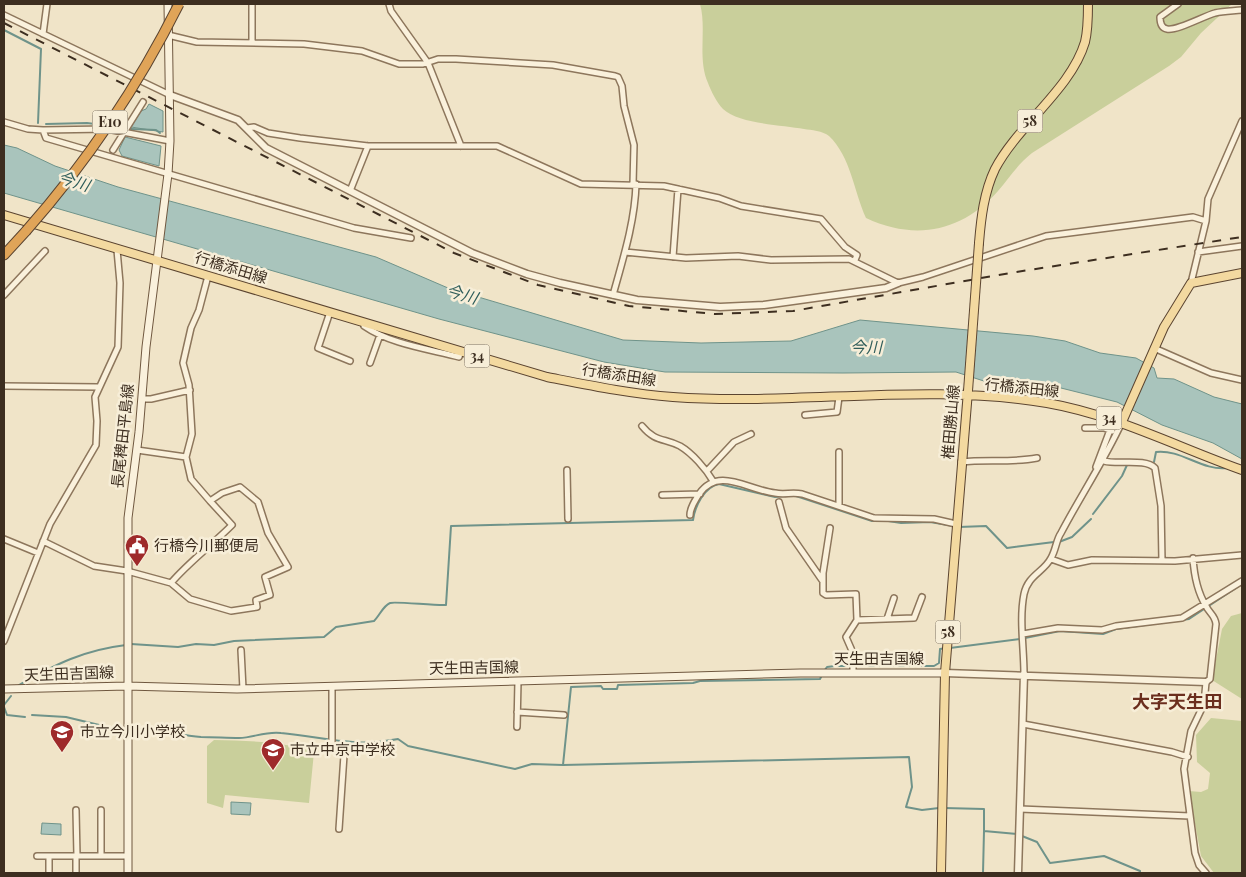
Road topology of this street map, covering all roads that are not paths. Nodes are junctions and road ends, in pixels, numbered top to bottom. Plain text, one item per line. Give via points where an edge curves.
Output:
1 (47, 4) edge
2 (168, 4) edge
3 (179, 4) edge
4 (252, 4) edge
5 (389, 4) edge
6 (1088, 4) edge
7 (1178, 4) edge
8 (1242, 10) edge
9 (4, 15) edge
10 (43, 34) junction
11 (168, 35) junction
12 (252, 43) junction
13 (428, 62) junction
14 (170, 95) junction
15 (143, 102) dead end
16 (1242, 121) edge
17 (4, 122) edge
18 (247, 128) junction
19 (43, 130) junction
20 (124, 132) junction
21 (268, 133) junction
22 (254, 138) junction
23 (170, 141) junction
24 (368, 146) junction
25 (461, 146) junction
26 (112, 150) dead end
27 (168, 176) junction
28 (635, 184) junction
29 (678, 189) junction
30 (350, 191) junction
31 (4, 216) edge
32 (1206, 221) junction
33 (411, 238) dead end
34 (1242, 246) edge
35 (117, 250) junction
36 (45, 251) dead end
37 (625, 252) junction
38 (1198, 252) junction
39 (4, 256) edge
40 (673, 257) junction
41 (156, 260) junction
42 (855, 260) junction
43 (1242, 273) edge
44 (208, 276) junction
45 (898, 283) junction
46 (1191, 283) junction
47 (613, 295) junction
48 (4, 296) edge
49 (330, 312) junction
50 (365, 323) junction
51 (380, 335) junction
52 (1154, 348) junction
53 (461, 351) junction
54 (350, 361) dead end
55 (370, 364) dead end
56 (1242, 380) edge
57 (4, 386) edge
58 (98, 387) junction
59 (190, 390) junction
60 (967, 394) junction
61 (839, 396) junction
62 (142, 399) junction
63 (805, 415) dead end
64 (1123, 420) junction
65 (642, 426) dead end
66 (1085, 428) dead end
67 (1110, 430) junction
68 (1117, 433) junction
69 (751, 434) dead end
70 (137, 450) junction
71 (839, 452) dead end
72 (186, 457) junction
73 (1037, 458) dead end
74 (1104, 461) junction
75 (961, 462) junction
76 (567, 470) dead end
77 (1242, 470) edge
78 (707, 471) junction
79 (1095, 472) junction
80 (713, 481) junction
81 (700, 494) junction
82 (662, 495) dead end
83 (210, 501) junction
84 (779, 502) dead end
85 (839, 506) junction
86 (690, 516) dead end
87 (568, 519) dead end
88 (956, 524) junction
89 (830, 528) dead end
90 (4, 540) edge
91 (43, 541) junction
92 (38, 553) junction
93 (1242, 555) edge
94 (1193, 558) junction
95 (1051, 559) junction
96 (1162, 561) junction
97 (127, 570) junction
98 (823, 580) junction
99 (1242, 581) edge
100 (170, 583) junction
101 (922, 597) dead end
102 (894, 598) dead end
103 (1205, 604) junction
104 (887, 619) junction
105 (857, 620) junction
106 (7, 625) edge
107 (1023, 634) junction
108 (4, 641) edge
109 (241, 650) dead end
110 (853, 672) junction
111 (945, 673) junction
112 (1024, 674) junction
113 (518, 681) junction
114 (1206, 682) junction
115 (127, 686) junction
116 (332, 686) junction
117 (4, 689) edge
118 (243, 689) junction
119 (517, 712) junction
120 (564, 715) dead end
121 (1023, 724) junction
122 (517, 728) dead end
123 (1187, 757) junction
124 (1020, 809) junction
125 (76, 810) dead end
126 (101, 810) dead end
127 (1190, 816) junction
128 (339, 829) dead end
129 (37, 856) dead end
130 (49, 856) junction
131 (76, 856) junction
132 (101, 856) junction
133 (128, 856) junction
134 (49, 873) edge
135 (76, 873) edge
136 (128, 873) edge
137 (941, 873) edge
138 (1018, 873) edge
139 (1206, 873) edge

1 - 10 street
2 - 11 main road, 長尾稗田平島線
3 - 39 highway, E10, bridge via 116,113 64,187
4 - 12 street
5 - 13 street
6 - 60 main road, 椎田勝山線 / 58, bridge via 1085,42 1077,59 995,170 982,211
7 - 8 street via 1160,17 1160,24 1168,30 1215,13
9 - 10 street
10 - 14 street
11 - 12 street via 197,42
11 - 14 main road, 長尾稗田平島線
12 - 13 street via 304,44 362,51 399,64
13 - 25 street
13 - 28 street via 447,59 553,65 618,77 634,145
14 - 18 street via 238,120
14 - 23 main road, 長尾稗田平島線
15 - 20 street
16 - 32 street via 1208,199
17 - 19 street
18 - 21 street
18 - 22 street
19 - 20 street via 107,129
19 - 27 street via 46,138
20 - 23 street
20 - 26 street
21 - 22 street
21 - 24 street
22 - 30 street via 266,148
23 - 27 main road, 長尾稗田平島線
24 - 25 street
24 - 30 street
25 - 28 street via 497,146 581,184
27 - 33 street via 354,228
27 - 41 main road, 長尾稗田平島線
28 - 29 street
28 - 37 street via 636,199
29 - 40 street
29 - 42 street via 741,206 821,219 856,255
30 - 47 street via 502,265
31 - 35 main road, 行橋添田線 / 34
32 - 38 street
32 - 45 street via 1193,217 1046,236
34 - 38 street
35 - 41 main road, 行橋添田線 / 34
35 - 58 street via 120,283 118,347
36 - 48 street
37 - 40 street
37 - 47 street
38 - 46 street
40 - 42 street
41 - 44 main road, 行橋添田線 / 34
41 - 62 main road, 長尾稗田平島線
42 - 45 street
43 - 46 main road
44 - 49 main road, 行橋添田線 / 34
44 - 59 street via 184,354
45 - 47 street via 886,288 720,308
46 - 52 main road
49 - 50 main road, 行橋添田線 / 34
49 - 54 street via 318,348
50 - 51 street via 364,326
50 - 53 main road, 行橋添田線 / 34
51 - 53 street via 459,357
51 - 55 street
52 - 56 street via 1211,373
52 - 64 main road
53 - 61 main road, 行橋添田線 / 34 via 547,377 673,398
57 - 58 street
58 - 91 street via 95,396 96,445 64,497
59 - 62 street
59 - 72 street via 192,434
60 - 61 main road, 行橋添田線 / 34
60 - 64 main road, 行橋添田線 / 34 via 1046,403
60 - 75 main road, 椎田勝山線 / 58
61 - 63 street via 837,412
62 - 70 main road, 長尾稗田平島線
64 - 68 street
64 - 77 main road, 行橋添田線 / 34
65 - 78 street via 650,437 680,446
66 - 67 street
67 - 68 street
67 - 79 street
68 - 74 street
69 - 78 street via 734,442
70 - 72 street
70 - 97 main road, 長尾稗田平島線 via 128,518
71 - 85 street
72 - 83 street via 191,479
73 - 75 street via 1014,462
74 - 79 street
74 - 96 street via 1114,464 1148,463 1155,468 1161,506
75 - 88 main road, 椎田勝山線 / 58
76 - 87 street
78 - 80 street
79 - 95 street via 1059,536
80 - 81 street
80 - 85 street via 774,493 792,492
81 - 82 street
81 - 86 street
83 - 100 street via 232,526
83 - 100 street via 240,487 258,502 268,533 288,567 265,577 270,595 256,600 257,607 231,611 190,599
84 - 98 street via 786,528
85 - 88 street via 874,518 934,518
88 - 111 main road, 椎田勝山線 / 58
89 - 98 street
90 - 92 street
91 - 92 street
91 - 97 street via 94,566
92 - 106 street
93 - 94 street
94 - 96 street
94 - 103 street
95 - 96 street via 1068,566 1092,560
95 - 107 street via 1036,572 1026,588
97 - 100 street
97 - 115 main road, 長尾稗田平島線
98 - 105 street via 826,595 856,594
99 - 103 street
101 - 104 street via 914,618
102 - 104 street
103 - 107 street via 1182,618 1102,630 1058,628
103 - 114 street via 1216,624 1210,679
104 - 105 street
105 - 110 street via 846,638 853,653
106 - 108 street
107 - 112 street
109 - 118 street
110 - 111 main road, 天生田吉国線
110 - 113 main road, 天生田吉国線
111 - 112 street
111 - 137 main road, 椎田勝山線 / 58
112 - 114 street
112 - 121 street
113 - 116 main road, 天生田吉国線
113 - 119 street
114 - 123 street via 1204,704 1194,722
115 - 117 main road, 天生田吉国線
115 - 118 main road, 天生田吉国線
115 - 133 main road, 長尾稗田平島線
116 - 118 main road, 天生田吉国線
116 - 128 street via 332,746 341,747 344,755
119 - 120 street
119 - 122 street
121 - 123 street
121 - 124 street
123 - 127 street via 1184,775
124 - 127 street
124 - 138 street
125 - 131 street
126 - 132 street
127 - 139 street via 1197,861
129 - 130 street
130 - 131 street
130 - 134 street
131 - 132 street
131 - 135 street
132 - 133 street
133 - 136 main road, 長尾稗田平島線

